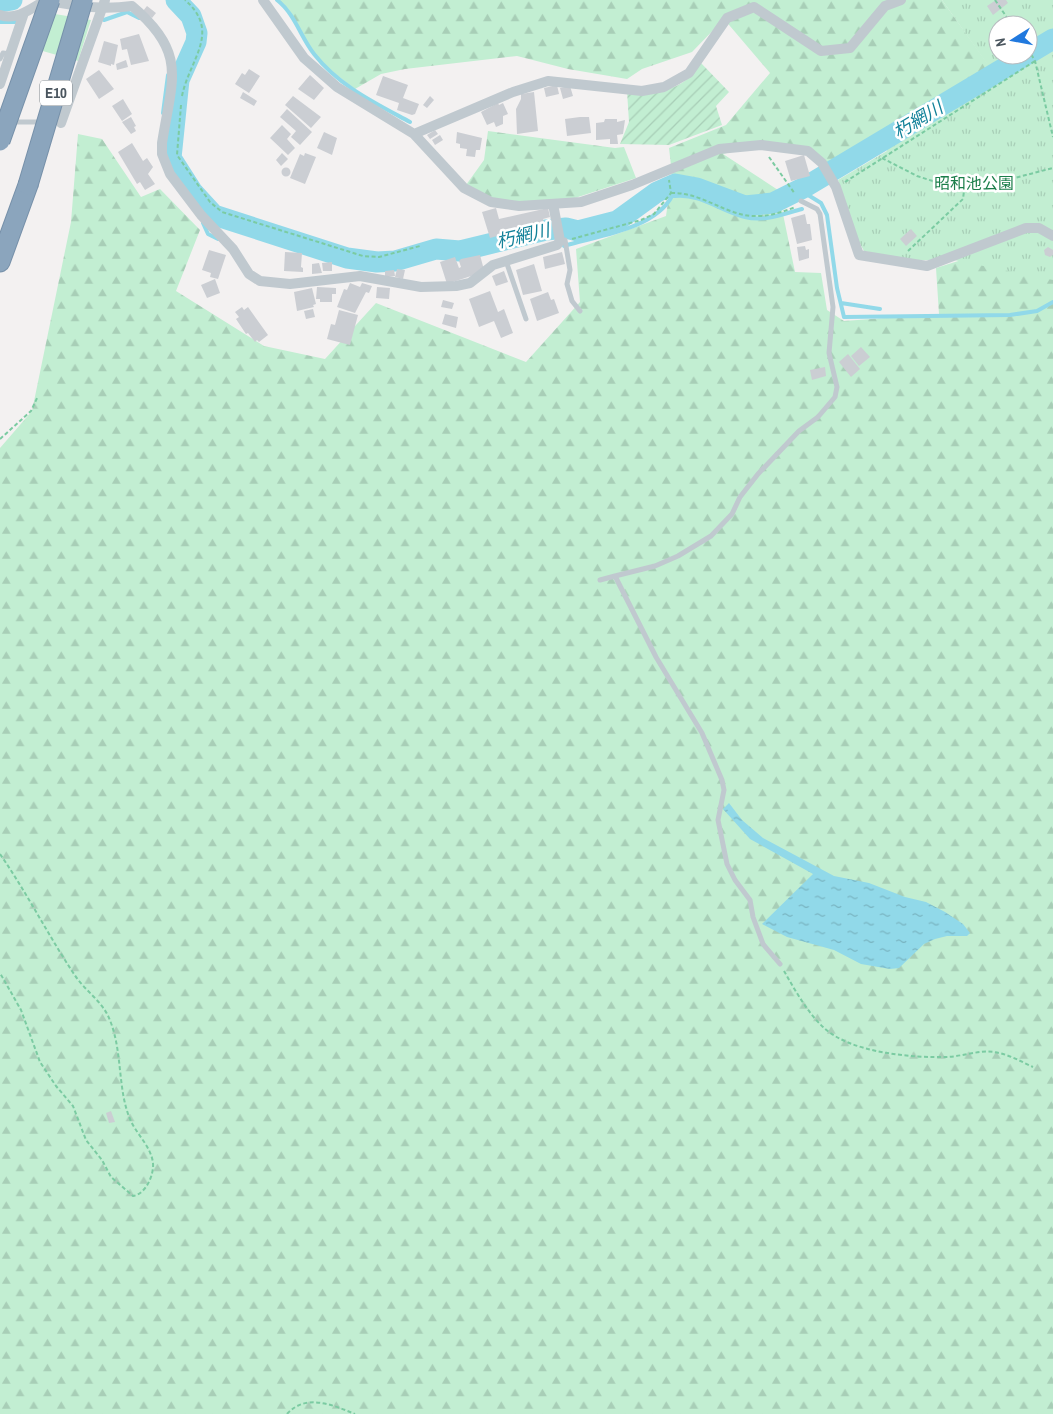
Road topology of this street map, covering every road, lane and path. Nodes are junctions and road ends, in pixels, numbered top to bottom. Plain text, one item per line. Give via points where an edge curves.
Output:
1 (46, 0) edge
2 (50, 0) edge
3 (83, 0) edge
4 (185, 0) edge
5 (263, 0) edge
6 (901, 0) edge
7 (995, 0) edge
8 (104, 3) edge
9 (24, 13) junction
10 (0, 14) edge
11 (1005, 15) edge
12 (10, 54) junction
13 (0, 59) edge
14 (1029, 65) edge
15 (1036, 65) edge
16 (0, 84) edge
17 (0, 121) edge
18 (61, 123) joint
19 (414, 134) junction
20 (1053, 137) edge
21 (0, 140) edge
22 (761, 145) junction
23 (882, 158) junction
24 (1053, 168) edge
25 (669, 183) dead end
26 (836, 187) junction
27 (789, 188) dead end
28 (964, 191) junction
29 (670, 193) junction
30 (803, 201) joint
31 (553, 204) junction
32 (222, 212) junction
33 (220, 217) dead end
34 (1053, 236) edge
35 (562, 237) junction
36 (420, 246) dead end
37 (0, 262) edge
38 (898, 262) junction
39 (507, 263) junction
40 (580, 311) dead end
41 (526, 319) dead end
42 (38, 396) dead end
43 (0, 439) edge
44 (615, 576) junction
45 (600, 580) dead end
46 (0, 854) edge
47 (780, 964) joint
48 (0, 973) edge
49 (1033, 1067) dead end
50 (287, 1414) edge
51 (355, 1414) edge

1 - 8 street via 71,6
1 - 9 street
2 - 21 highway, E10, bridge
3 - 37 highway, E10, bridge via 28,185
4 - 32 path via 200,20 203,42 184,85 177,156 210,202
5 - 19 street via 304,58 337,87
6 - 19 street via 885,6 850,48 821,51 754,7 727,18 689,73 664,87 642,91 548,81 513,92
7 - 11 path
8 - 18 street
8 - 39 street via 132,6 166,43 174,68 162,148 166,167 249,274 260,282 290,284 360,276 421,287 456,286 470,283 494,265
9 - 10 street via 6,17
9 - 12 street
12 - 13 lane via 3,53
12 - 16 street
14 - 23 path
15 - 20 path
17 - 18 lane
19 - 31 street via 464,188 477,196 491,202 519,206
22 - 26 street via 808,151 822,162
22 - 27 path
22 - 31 street via 719,149 581,202
23 - 26 path
23 - 28 path via 917,176
24 - 28 path
25 - 29 path
26 - 38 street via 859,255
28 - 38 path via 963,199
29 - 30 path via 689,193 758,217 801,206
29 - 35 path via 661,208 641,220
30 - 44 lane via 820,214 833,307 829,353 837,387 835,397 758,474 740,497 732,514 711,536 670,560
31 - 35 street
32 - 33 path
32 - 36 path via 363,256 388,255
34 - 38 street via 1039,228 1026,228 927,266
35 - 39 street via 556,245
35 - 40 lane via 570,270 567,284 572,301
39 - 41 lane
42 - 43 path via 32,411
44 - 45 lane
44 - 47 lane via 656,657 702,733 722,780 724,790 718,820 727,864 750,900 763,944
46 - 48 path via 74,975 110,1019 128,1112 153,1164 150,1180 141,1193 133,1196 111,1177 86,1140 73,1106 40,1062 21,1010
47 - 49 path via 798,996 824,1028 852,1045 891,1053 948,1057 992,1051
50 - 51 path via 310,1401

